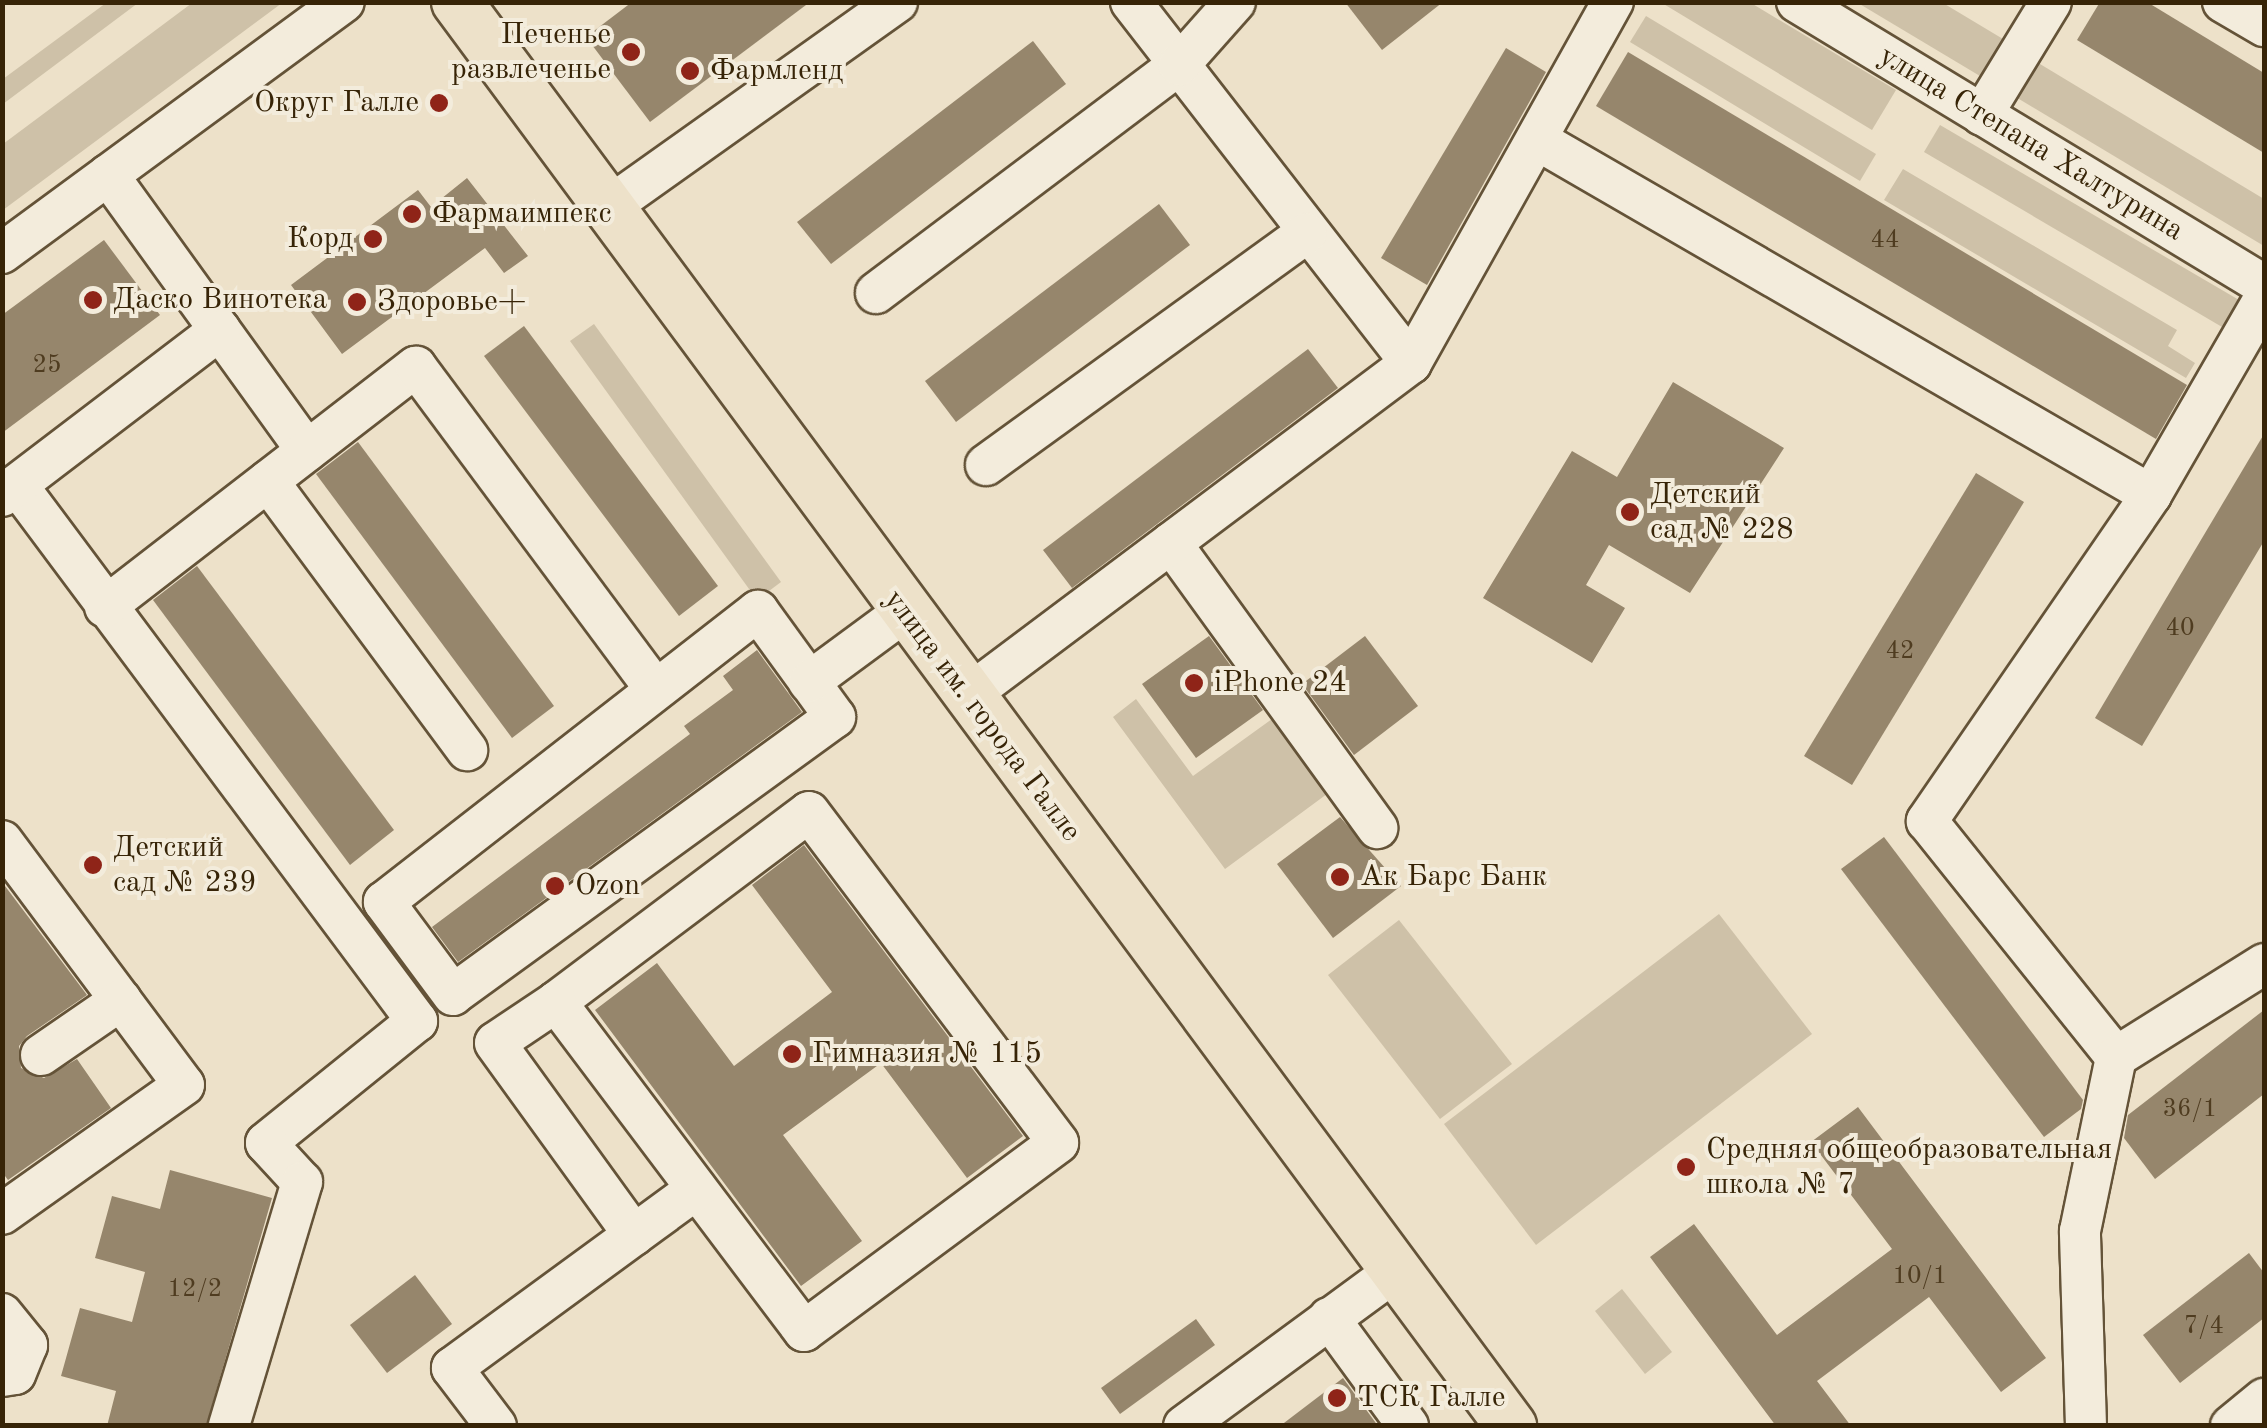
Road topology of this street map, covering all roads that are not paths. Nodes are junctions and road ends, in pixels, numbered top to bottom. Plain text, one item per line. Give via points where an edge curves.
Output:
1 (344, 2) edge
2 (457, 2) edge
3 (897, 2) edge
4 (1131, 2) edge
5 (1235, 2) edge
6 (1613, 2) edge
7 (2051, 2) edge
8 (2224, 2) edge
9 (1801, 3) edge
10 (2264, 26) edge
11 (1179, 65) junction
12 (1982, 115) junction
13 (1539, 141) junction
14 (108, 175) junction
15 (610, 206) junction
16 (1306, 233) junction
17 (2, 253) edge
18 (2264, 285) edge
19 (876, 292) dead end
20 (2264, 299) edge
21 (220, 330) junction
22 (1411, 363) junction
23 (307, 451) junction
24 (986, 465) dead end
25 (268, 482) junction
26 (10, 490) edge
27 (2151, 496) junction
28 (1171, 543) junction
29 (105, 606) junction
30 (904, 612) junction
31 (809, 682) junction
32 (654, 687) junction
33 (967, 696) junction
34 (466, 750) dead end
35 (771, 763) junction
36 (809, 812) junction
37 (1377, 828) dead end
38 (2, 841) edge
39 (2264, 964) edge
40 (121, 1000) junction
41 (556, 1002) junction
42 (41, 1055) dead end
43 (2116, 1057) junction
44 (697, 1189) junction
45 (2, 1214) edge
46 (634, 1235) junction
47 (1396, 1270) junction
48 (2, 1314) edge
49 (1329, 1318) junction
50 (2, 1376) edge
51 (2264, 1399) edge
52 (229, 1426) edge
53 (496, 1426) edge
54 (1184, 1426) edge
55 (1408, 1426) edge
56 (1511, 1426) edge
57 (2086, 1426) edge
58 (2231, 1426) edge

1 - 14 street
2 - 15 main road, улица им. города Галле
3 - 15 street
4 - 11 street
5 - 11 street
6 - 13 street
7 - 12 street
8 - 10 street
9 - 12 street, улица Степана Халтурина
11 - 16 street
11 - 19 street
12 - 18 street, улица Степана Халтурина
13 - 22 street
13 - 27 street
14 - 17 street
14 - 21 street
15 - 30 main road, улица им. города Галле
16 - 22 street
16 - 24 street
20 - 27 street
21 - 23 street
21 - 26 street
22 - 28 street
23 - 25 street
23 - 32 street via 416,367
25 - 29 street
25 - 34 street
26 - 29 street
27 - 43 street via 1927,821
28 - 33 street
28 - 37 street
29 - 52 street via 416,1020 266,1143 302,1182
30 - 31 street
30 - 33 main road, улица им. города Галле
31 - 32 street via 758,611
31 - 35 street via 835,716
32 - 35 street via 384,902 453,995
33 - 47 main road, улица им. города Галле
35 - 36 street
36 - 41 street
36 - 44 street via 1058,1143 804,1331
38 - 40 street
39 - 43 street
40 - 42 street
40 - 45 street via 184,1084
41 - 44 street
41 - 46 street via 494,1043
43 - 57 street via 2080,1231
44 - 46 street
46 - 53 street via 452,1368
47 - 49 street
47 - 56 main road, улица им. города Галле
48 - 50 street via 28,1345 15,1374
49 - 54 street
49 - 55 street
51 - 58 street

